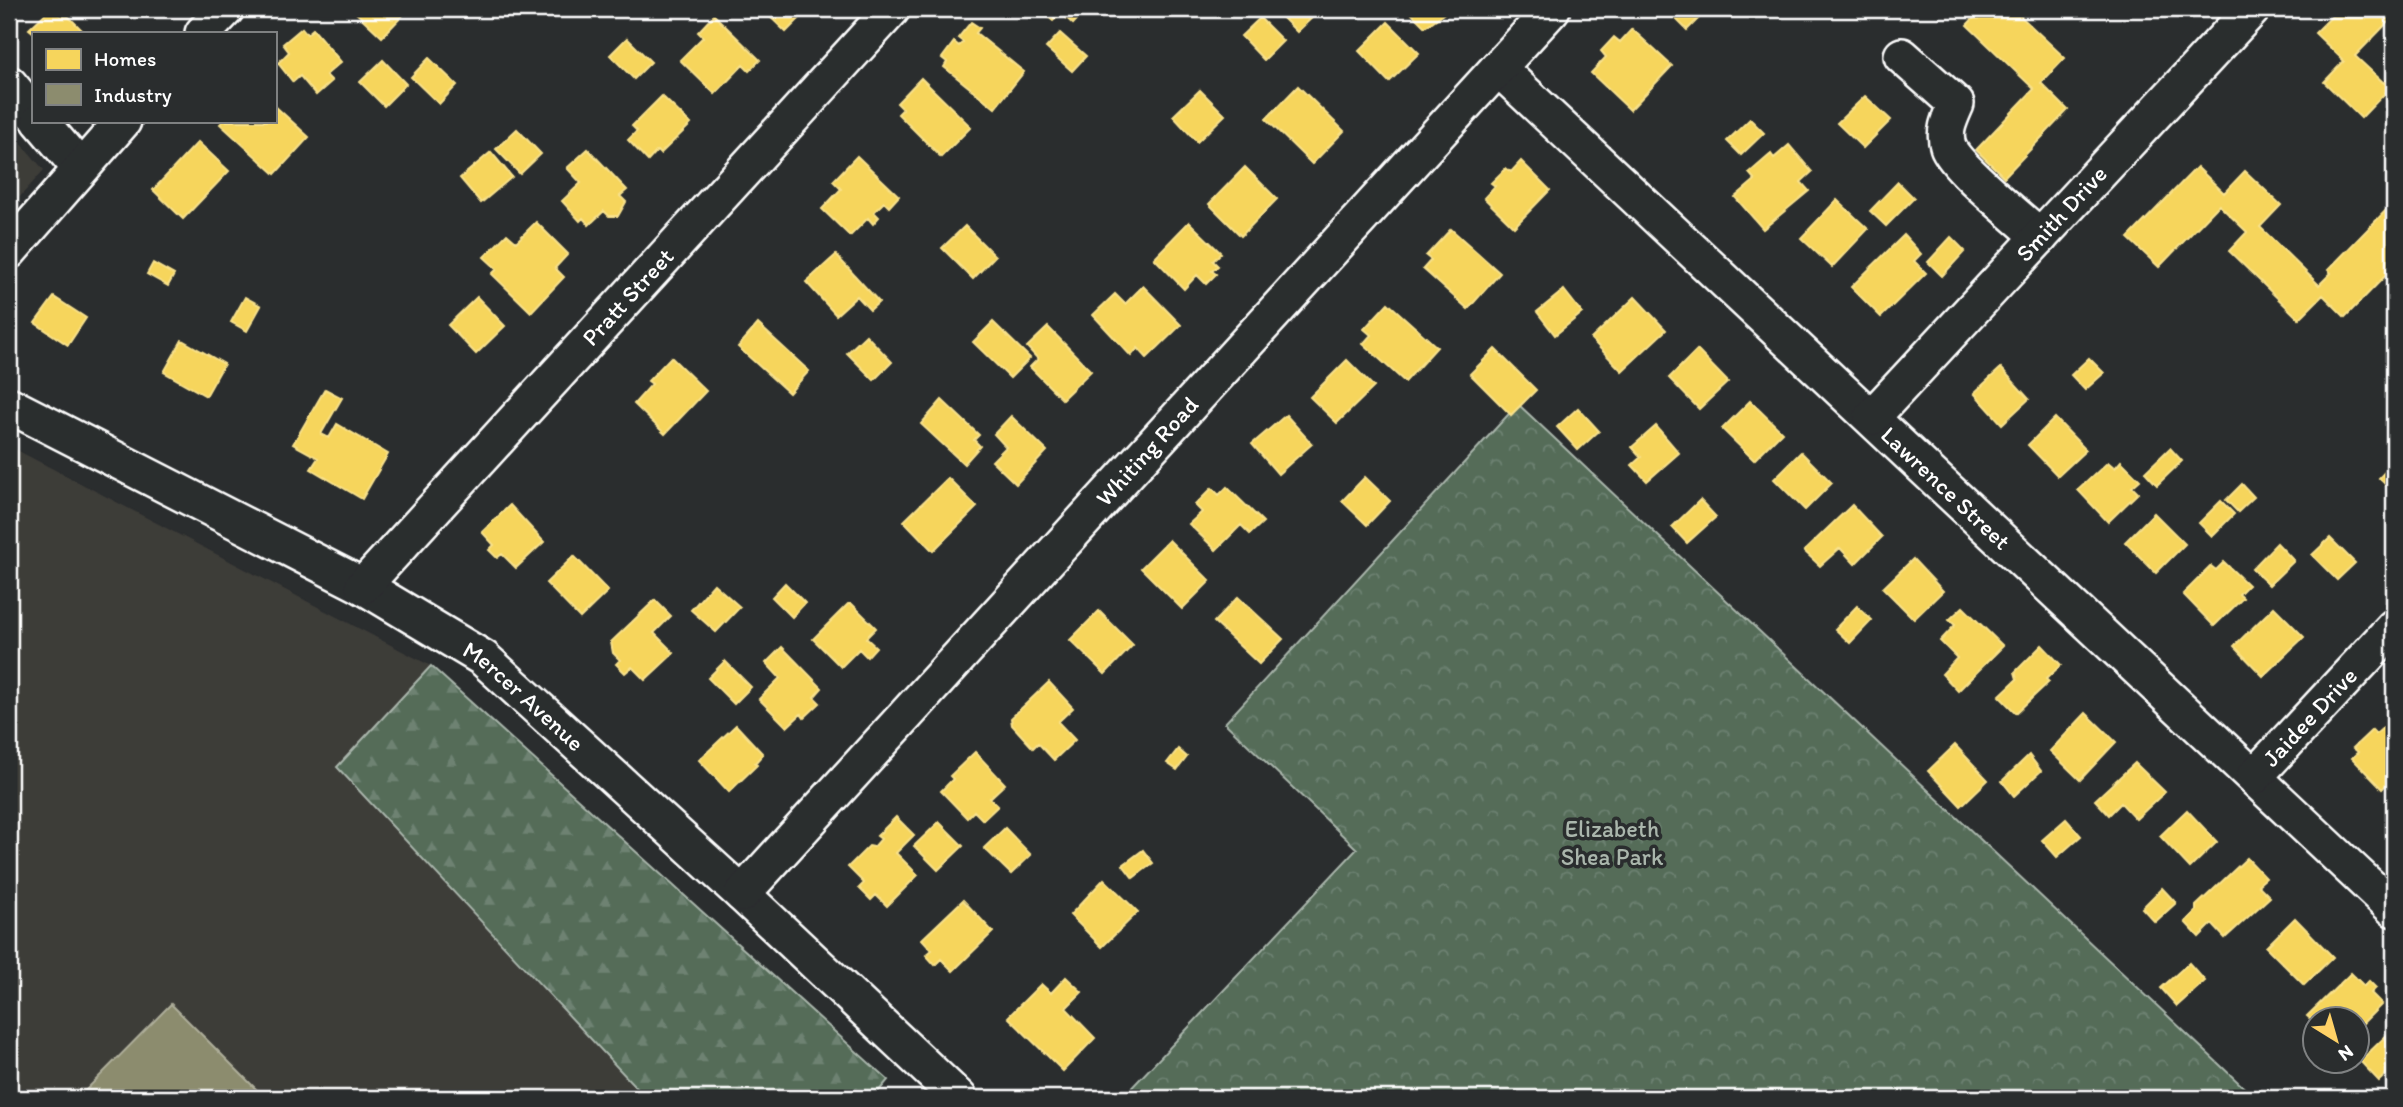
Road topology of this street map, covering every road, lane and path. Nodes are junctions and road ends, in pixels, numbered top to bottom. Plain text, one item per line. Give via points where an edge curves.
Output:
1 (226, 9) edge
2 (892, 9) edge
3 (1552, 9) edge
4 (2252, 9) edge
5 (204, 32) edge
6 (1902, 56) dead end
7 (1497, 68) junction
8 (9, 84) edge
9 (32, 112) edge
10 (41, 122) edge
11 (122, 122) edge
12 (80, 168) junction
13 (2040, 237) junction
14 (9, 251) edge
15 (9, 405) edge
16 (1872, 417) junction
17 (363, 586) junction
18 (2394, 627) edge
19 (2254, 777) junction
20 (742, 894) junction
21 (2394, 909) edge
22 (959, 1098) edge

1 - 5 street
2 - 17 street, Pratt Street
3 - 7 street, Whiting Road
4 - 13 street, Smith Drive
6 - 13 street via 1956,104 1946,136 1952,156
7 - 16 street, Lawrence Street
7 - 20 street, Whiting Road
8 - 9 street
10 - 12 street
11 - 12 street
12 - 14 street
13 - 16 street, Smith Drive
15 - 17 street, Mercer Avenue
16 - 19 street, Lawrence Street
17 - 20 street, Mercer Avenue via 483,658
18 - 19 street, Jaidee Drive
19 - 21 street, Lawrence Street
20 - 22 street, Mercer Avenue

